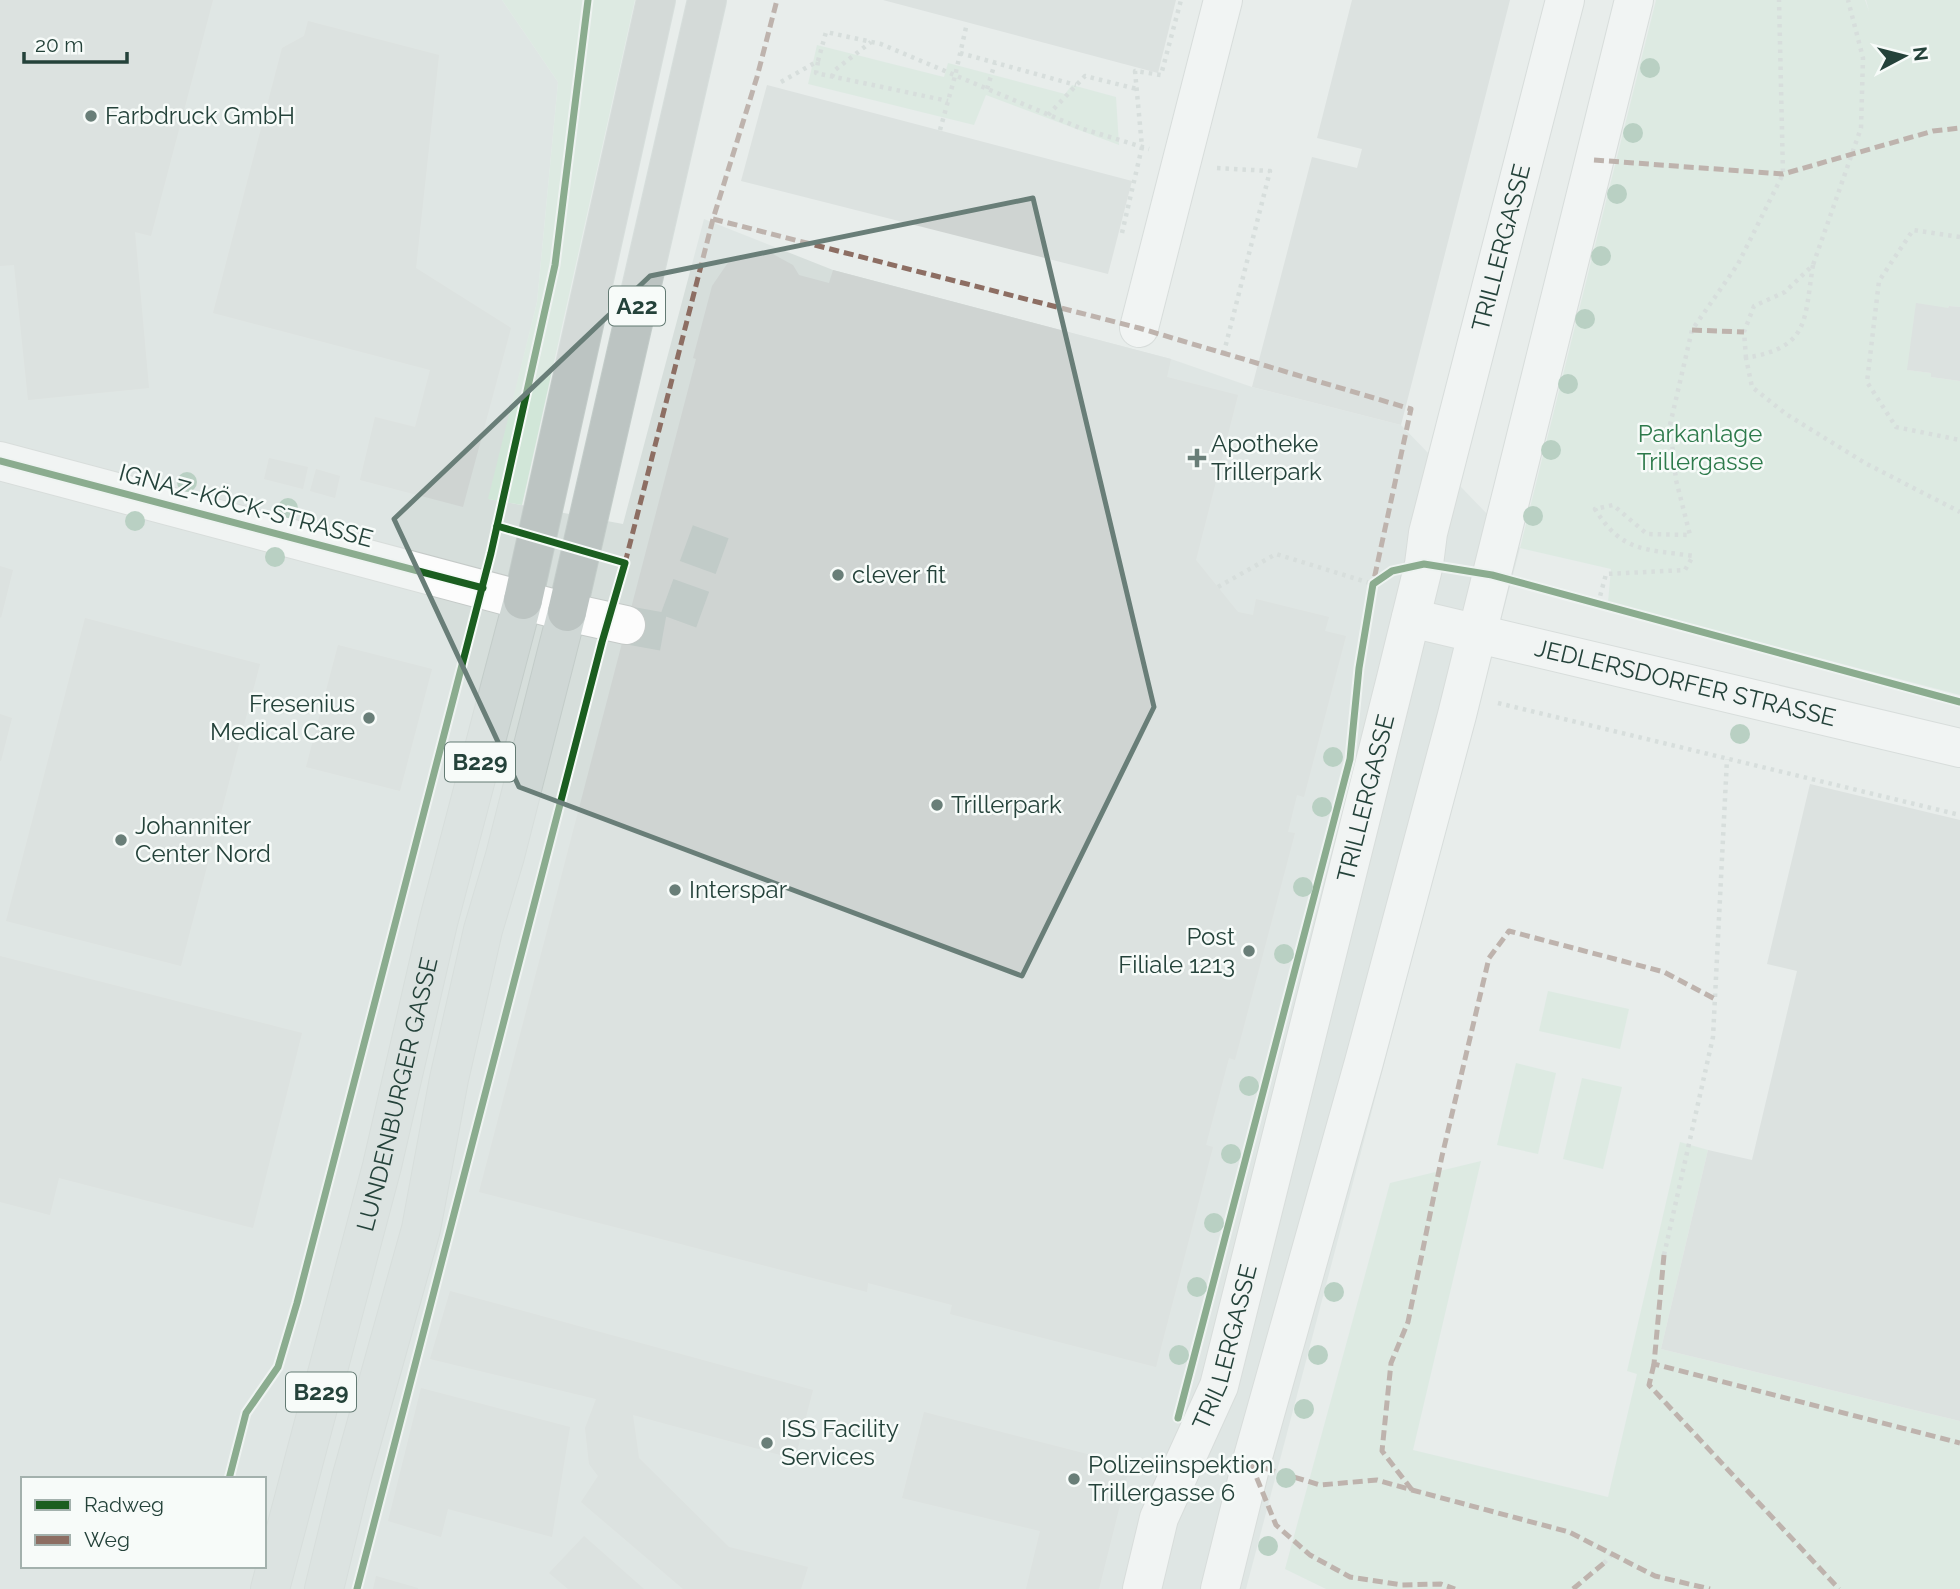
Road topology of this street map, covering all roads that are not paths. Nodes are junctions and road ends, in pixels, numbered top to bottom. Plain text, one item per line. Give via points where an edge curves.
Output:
1 (656, 0) edge
2 (707, 0) edge
3 (1223, 0) edge
4 (1565, 0) edge
5 (1634, 0) edge
6 (1139, 328) dead end
7 (0, 461) edge
8 (523, 600) junction
9 (567, 612) junction
10 (1411, 618) junction
11 (626, 625) tunnel mouth
12 (1477, 633) junction
13 (1960, 748) edge
14 (270, 1589) edge
15 (324, 1589) edge
16 (1142, 1589) edge
17 (1220, 1589) edge

1 - 8 highway, A22
2 - 9 highway, A22
3 - 6 street
4 - 10 street, TRILLERGASSE
5 - 12 street
7 - 8 street, IGNAZ-KÖCK-STRASSE
8 - 9 street, IGNAZ-KÖCK-STRASSE
8 - 14 main road, LUNDENBURGER GASSE / B229 via 438,923 382,1166
9 - 11 street, IGNAZ-KÖCK-STRASSE
9 - 15 main road, LUNDENBURGER GASSE / B229 via 483,930 421,1229
10 - 12 street, JEDLERSDORFER STRASSE
10 - 16 street, TRILLERGASSE via 1219,1386 1159,1518
12 - 13 street, JEDLERSDORFER STRASSE
12 - 17 street

